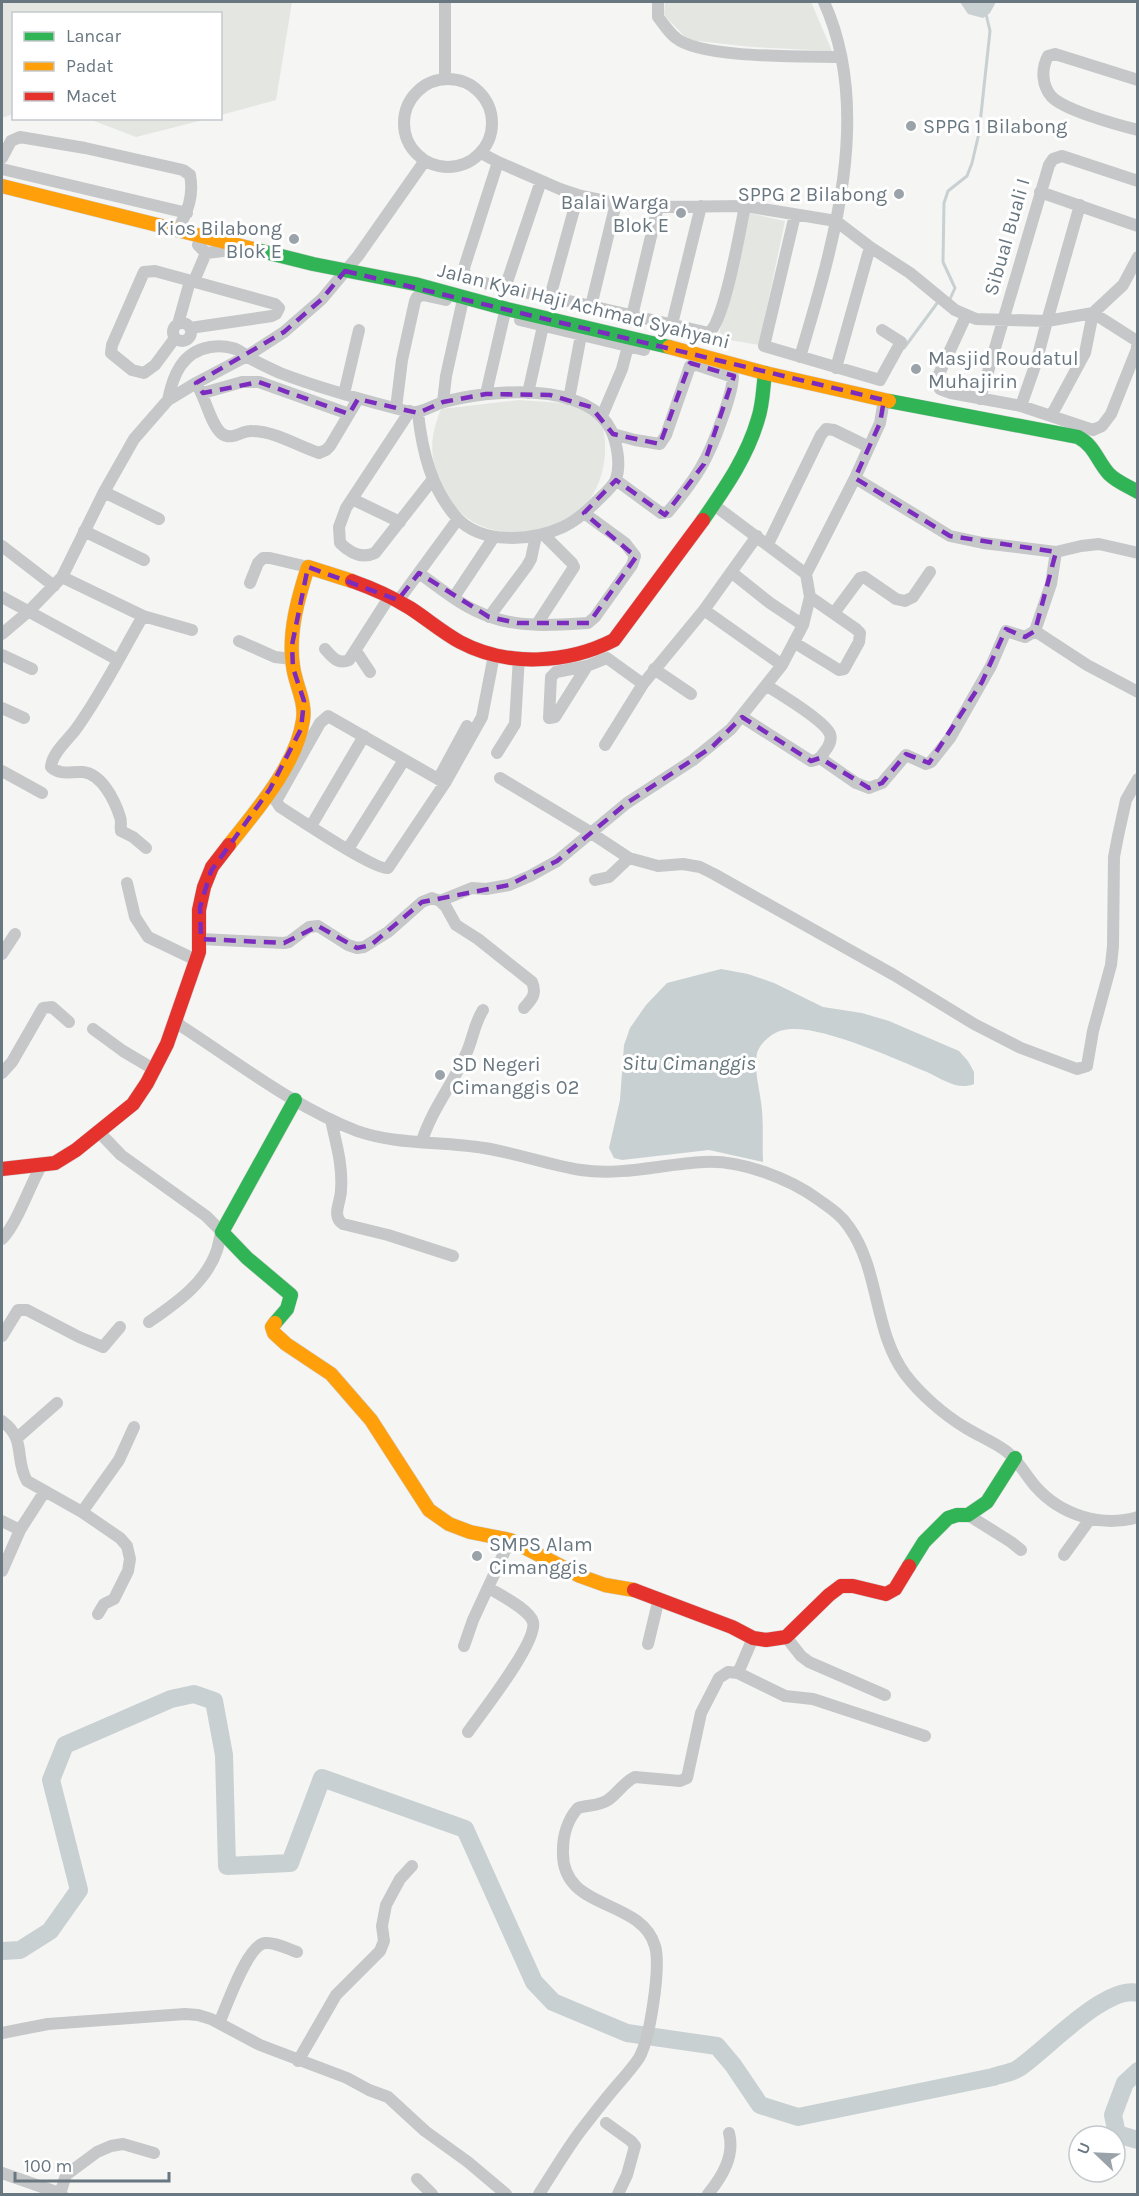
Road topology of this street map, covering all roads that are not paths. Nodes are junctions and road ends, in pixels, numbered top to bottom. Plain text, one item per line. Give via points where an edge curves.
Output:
1 (445, 2) edge
2 (658, 2) edge
3 (824, 2) edge
4 (841, 57) junction
5 (445, 78) junction
6 (1137, 80) edge
7 (1137, 130) edge
8 (481, 153) junction
9 (2, 158) edge
10 (424, 162) junction
11 (498, 162) junction
12 (2, 169) edge
13 (542, 181) junction
14 (1137, 181) edge
15 (2, 186) edge
16 (1040, 192) junction
17 (578, 195) junction
18 (616, 203) junction
19 (1080, 205) junction
20 (701, 206) junction
21 (745, 206) junction
22 (658, 207) junction
23 (187, 213) junction
24 (795, 215) junction
25 (836, 221) junction
26 (1137, 226) edge
27 (178, 228) junction
28 (198, 234) junction
29 (221, 240) junction
30 (870, 247) junction
31 (206, 253) junction
32 (1137, 257) edge
33 (345, 271) junction
34 (192, 281) junction
35 (505, 288) junction
36 (550, 297) junction
37 (462, 304) junction
38 (591, 306) junction
39 (1093, 313) junction
40 (504, 315) junction
41 (632, 316) junction
42 (966, 316) junction
43 (1004, 320) junction
44 (1047, 321) junction
45 (672, 324) junction
46 (184, 326) junction
47 (543, 326) junction
48 (359, 330) dead end
49 (882, 330) dead end
50 (581, 335) junction
51 (178, 340) junction
52 (628, 346) junction
53 (644, 350) dead end
54 (247, 356) junction
55 (800, 357) junction
56 (186, 358) junction
57 (836, 368) junction
58 (765, 373) junction
59 (199, 388) junction
60 (528, 393) junction
61 (344, 394) junction
62 (486, 394) junction
63 (358, 399) junction
64 (569, 399) junction
65 (980, 399) junction
66 (168, 400) junction
67 (884, 400) junction
68 (443, 402) junction
69 (1021, 406) junction
70 (396, 408) junction
71 (414, 412) junction
72 (349, 414) junction
73 (602, 416) junction
74 (1051, 416) junction
75 (613, 434) junction
76 (869, 447) junction
77 (855, 478) junction
78 (433, 479) junction
79 (616, 480) junction
80 (104, 492) junction
81 (1137, 492) edge
82 (352, 499) junction
83 (714, 505) junction
84 (584, 513) junction
85 (159, 519) dead end
86 (458, 519) junction
87 (400, 522) junction
88 (84, 531) junction
89 (540, 535) junction
90 (758, 536) junction
91 (494, 537) junction
92 (768, 544) junction
93 (2, 546) edge
94 (1056, 552) junction
95 (1137, 553) edge
96 (144, 560) dead end
97 (308, 567) junction
98 (731, 572) junction
99 (930, 572) dead end
100 (419, 573) junction
101 (806, 574) junction
102 (58, 581) junction
103 (250, 583) dead end
104 (2, 597) edge
105 (454, 597) junction
106 (810, 597) junction
107 (394, 599) junction
108 (704, 610) junction
109 (29, 611) junction
110 (834, 613) junction
111 (143, 616) junction
112 (489, 617) junction
113 (537, 624) junction
114 (803, 625) junction
115 (192, 630) dead end
116 (1035, 632) junction
117 (2, 634) edge
118 (238, 641) dead end
119 (795, 643) junction
120 (325, 649) dead end
121 (356, 651) junction
122 (2, 655) edge
123 (494, 655) junction
124 (519, 657) junction
125 (292, 659) junction
126 (118, 660) junction
127 (574, 663) junction
128 (782, 665) junction
129 (587, 666) junction
130 (32, 669) dead end
131 (654, 669) junction
132 (370, 672) dead end
133 (643, 684) junction
134 (767, 686) junction
135 (1137, 692) edge
136 (691, 694) dead end
137 (2, 708) edge
138 (742, 717) junction
139 (24, 718) dead end
140 (364, 736) junction
141 (605, 745) dead end
142 (497, 753) dead end
143 (817, 759) junction
144 (404, 760) junction
145 (2, 771) edge
146 (500, 778) dead end
147 (1137, 779) edge
148 (441, 784) junction
149 (42, 793) dead end
150 (311, 826) junction
151 (592, 834) junction
152 (146, 848) dead end
153 (348, 849) junction
154 (629, 858) junction
155 (595, 880) dead end
156 (127, 883) dead end
157 (440, 901) junction
158 (15, 934) dead end
159 (201, 939) junction
160 (2, 954) edge
161 (196, 960) junction
162 (524, 1008) dead end
163 (483, 1010) dead end
164 (176, 1020) junction
165 (69, 1022) dead end
166 (93, 1029) dead end
167 (155, 1070) junction
168 (2, 1073) edge
169 (295, 1100) junction
170 (331, 1120) junction
171 (99, 1132) junction
172 (422, 1141) junction
173 (41, 1166) junction
174 (2, 1169) edge
175 (222, 1232) junction
176 (2, 1239) edge
177 (453, 1256) dead end
178 (149, 1322) dead end
179 (120, 1327) dead end
180 (2, 1336) edge
181 (57, 1403) dead end
182 (2, 1421) edge
183 (135, 1427) dead end
184 (17, 1438) junction
185 (1015, 1458) junction
186 (45, 1491) junction
187 (82, 1512) junction
188 (968, 1515) junction
189 (1137, 1517) edge
190 (1090, 1519) junction
191 (2, 1521) edge
192 (20, 1530) junction
193 (510, 1540) junction
194 (1021, 1550) dead end
195 (1064, 1555) dead end
196 (2, 1572) edge
197 (489, 1588) junction
198 (659, 1598) junction
199 (98, 1614) dead end
200 (786, 1637) junction
201 (753, 1638) junction
202 (648, 1644) dead end
203 (464, 1646) dead end
204 (738, 1673) junction
205 (885, 1695) dead end
206 (468, 1732) dead end
207 (925, 1736) dead end
208 (411, 1866) dead end
209 (297, 1952) dead end
210 (219, 2024) junction
211 (2, 2033) edge
212 (298, 2061) junction
213 (606, 2123) dead end
214 (729, 2133) dead end
215 (154, 2153) dead end
216 (2, 2173) edge
217 (417, 2179) dead end
218 (499, 2192) edge
219 (61, 2194) edge
220 (432, 2194) edge
221 (539, 2194) edge
222 (618, 2194) edge
223 (708, 2194) edge

1 - 5 street
2 - 4 street via 658,17 676,39 699,49 751,55
3 - 4 street
4 - 25 street via 848,119
5 - 8 street via 462,80 478,89 488,103 493,120
5 - 10 street via 416,91 403,120 412,151
6 - 7 street via 1055,54 1048,56 1043,73 1045,87 1059,103
8 - 10 street via 454,167
8 - 11 street
9 - 23 street via 11,141 20,137 183,170 190,175 191,183
10 - 33 street
11 - 13 street
11 - 35 street via 463,274
12 - 23 street
13 - 17 street
13 - 35 street
14 - 16 street, Sibual Buali I via 1062,156 1049,165
15 - 27 street, Jalan Kyai Haji Achmad Syahyani
16 - 19 street
16 - 43 street, Sibual Buali I
17 - 18 street
17 - 36 street
18 - 22 street
18 - 38 street
19 - 26 street
19 - 44 street
20 - 21 street
20 - 22 street
20 - 45 street
21 - 24 street
21 - 45 street via 715,326 709,333
22 - 41 street
23 - 27 street
24 - 25 street
24 - 55 street via 764,346
25 - 30 street
25 - 55 street
27 - 28 street, Jalan Kyai Haji Achmad Syahyani
28 - 29 street, Jalan Kyai Haji Achmad Syahyani
28 - 31 street via 198,245
29 - 31 street via 223,251
29 - 33 street, Jalan Kyai Haji Achmad Syahyani
30 - 42 street
30 - 57 street
31 - 34 street
32 - 39 street via 1123,285
33 - 54 street via 322,299 284,332
33 - 58 street, Jalan Kyai Haji Achmad Syahyani via 415,284
34 - 46 street
34 - 46 street via 279,308 272,316
34 - 51 street via 155,271 144,272 111,353 132,370 144,373
35 - 36 street
36 - 38 street
37 - 40 street
37 - 68 street
37 - 70 street via 417,297 402,360
38 - 41 street
39 - 44 street
39 - 74 street via 1085,353
39 - 74 street via 1137,341 1123,388 1112,414 1093,430
40 - 47 street
40 - 62 street
41 - 45 street
42 - 43 street
42 - 65 street via 938,383 940,389
43 - 44 street
43 - 65 street, Sibual Buali I
44 - 69 street
46 - 51 street via 188,338
47 - 50 street
47 - 60 street
48 - 61 street
49 - 57 street via 902,342 880,380
50 - 52 street
50 - 64 street
51 - 56 street
52 - 53 street
52 - 73 street
54 - 56 street via 231,347 209,347
54 - 59 street
54 - 61 street via 278,372
55 - 57 street
56 - 66 street via 180,363
58 - 67 street, Jalan Kyai Haji Achmad Syahyani
58 - 83 street via 759,417 748,448
59 - 66 street
59 - 72 street via 252,381
59 - 72 street via 222,434 229,437 250,430 319,453 330,446
60 - 62 street
60 - 64 street
61 - 63 street
62 - 68 street
63 - 70 street
63 - 72 street
64 - 73 street
65 - 69 street
66 - 80 street via 134,439
67 - 76 street via 880,423
67 - 81 street, Jalan Kyai Haji Achmad Syahyani via 1078,437 1092,445 1107,472
68 - 71 street
69 - 74 street
70 - 71 street
71 - 78 street
71 - 82 street
73 - 75 street
75 - 79 street
75 - 79 street via 660,444 690,366 733,377 724,415 704,464 668,512 661,513
76 - 77 street
76 - 92 street via 826,429
77 - 94 street via 950,536
77 - 101 street
78 - 86 street
78 - 87 street
79 - 84 street
80 - 85 street
80 - 88 street
82 - 87 street
82 - 87 street via 338,534 340,543 354,553 365,556 375,552
83 - 90 street
83 - 127 street via 614,640
84 - 89 street via 564,527
84 - 113 street via 632,550 632,565 590,621
86 - 91 street
86 - 100 street
88 - 96 street
88 - 102 street
89 - 91 street
89 - 112 street via 527,566
89 - 113 street via 574,567
90 - 92 street
90 - 98 street
91 - 105 street
92 - 101 street
93 - 102 street
94 - 95 street via 1099,544
94 - 116 street via 1051,584
97 - 103 street via 263,558
97 - 107 street
97 - 125 street via 296,616
98 - 108 street
98 - 114 street
99 - 110 street via 909,601 896,599 860,578
100 - 105 street
100 - 107 street
101 - 106 street
102 - 109 street
102 - 111 street
104 - 109 street
105 - 112 street
106 - 110 street
106 - 114 street
107 - 121 street
107 - 123 street via 458,641
108 - 128 street
108 - 131 street
109 - 117 street
109 - 126 street
110 - 119 street via 860,633 844,669 828,665
111 - 115 street
111 - 126 street
112 - 113 street
114 - 119 street
116 - 135 street
116 - 143 street via 1026,637 1006,632 950,738 929,763 906,755 882,783 869,788
118 - 125 street via 274,657
119 - 128 street
120 - 121 street via 343,663
121 - 132 street
122 - 130 street
123 - 124 street
123 - 148 street via 486,697
124 - 127 street
124 - 142 street via 515,724
125 - 159 street via 304,701 301,729 270,789 211,871 200,907
126 - 152 street via 51,767 61,773 93,774 120,815 121,831
127 - 129 street
127 - 129 street via 551,677 549,718 555,717
128 - 134 street
129 - 133 street via 607,658
131 - 133 street
131 - 136 street
133 - 141 street
134 - 138 street
134 - 143 street via 829,731 830,745
137 - 139 street
138 - 143 street via 807,758
138 - 151 street via 712,747 627,803
140 - 144 street
140 - 150 street
140 - 150 street via 328,716 315,732 276,801
144 - 148 street
144 - 153 street
145 - 149 street
146 - 151 street
147 - 154 street via 1126,800 1114,857 1111,965 1087,1066 1082,1069 1039,1056 974,1024 885,969 707,870 683,864 658,866
148 - 153 street via 388,868 381,868
150 - 153 street
151 - 154 street
151 - 157 street via 530,876 509,885 461,891
154 - 155 street via 609,877
156 - 161 street via 135,917 148,937
157 - 159 street via 432,898 422,902 388,933 364,948 348,945 318,926 309,927 284,943
157 - 162 street via 456,925 532,982 534,996
158 - 160 street
159 - 161 street
161 - 164 street
163 - 172 street via 468,1052 434,1110
164 - 167 street
164 - 169 street
165 - 168 street via 52,1006 43,1008
166 - 167 street
167 - 171 street via 133,1104
169 - 170 street
169 - 175 street
170 - 172 street via 381,1137
170 - 177 street via 341,1177 336,1216 339,1221
171 - 173 street via 55,1163
171 - 175 street via 121,1155 206,1216
172 - 185 street via 486,1148 597,1172 723,1163 771,1174 796,1186 836,1212 850,1228 873,1283 885,1336 905,1374 941,1410
173 - 174 street
173 - 176 street
175 - 178 street via 213,1258 194,1287
175 - 193 street via 291,1295 287,1309 272,1327 274,1334 331,1374 370,1420 429,1510 470,1532
179 - 180 street via 103,1347 27,1310 18,1310
181 - 184 street
182 - 184 street
183 - 187 street via 119,1461
184 - 186 street via 23,1474 27,1481
185 - 188 street via 987,1502
185 - 190 street via 1037,1489
186 - 187 street
186 - 192 street
187 - 199 street via 120,1538 130,1554 116,1596
188 - 194 street
188 - 200 street via 948,1518 939,1526 919,1549 895,1589 886,1594 841,1587
189 - 190 street via 1112,1522
190 - 195 street
191 - 192 street
192 - 196 street
193 - 197 street
193 - 198 street via 580,1576
197 - 203 street
197 - 206 street via 530,1616 532,1635
198 - 201 street
198 - 202 street
200 - 201 street
200 - 205 street via 808,1662
201 - 204 street
204 - 207 street via 779,1694 813,1699
204 - 221 street via 728,1672 719,1678 701,1713 687,1778 628,1780 607,1800 578,1808 563,1840 566,1869 577,1887 643,1926 651,1936 657,1959 651,2016 639,2058 578,2135
208 - 212 street via 386,1905 380,1951 336,1995
209 - 210 street via 271,1944 257,1946
210 - 211 street via 186,2014 48,2024
210 - 212 street
212 - 218 street via 388,2097
213 - 222 street via 635,2146
214 - 223 street via 729,2160
215 - 219 street via 123,2144 97,2152 66,2175
216 - 219 street
217 - 220 street

